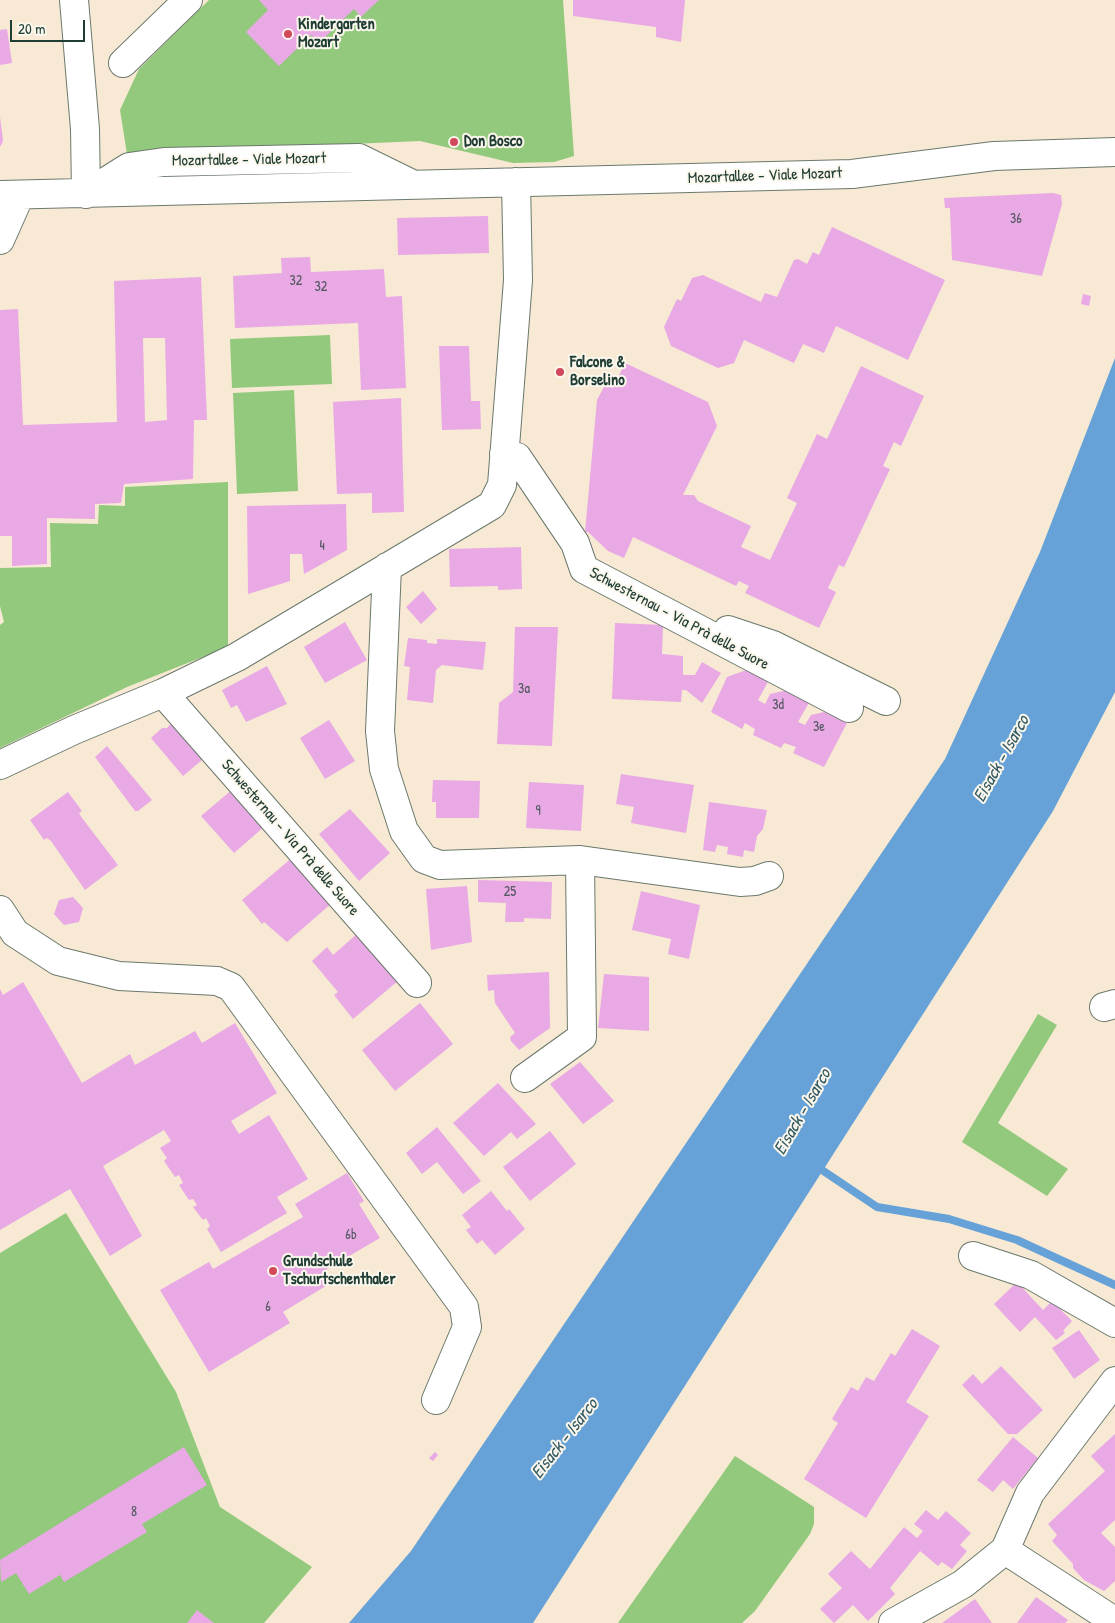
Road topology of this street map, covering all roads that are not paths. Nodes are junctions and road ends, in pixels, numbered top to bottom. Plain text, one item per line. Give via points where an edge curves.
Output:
1 (74, 0) edge
2 (188, 0) edge
3 (123, 63) dead end
4 (1115, 152) edge
5 (516, 182) junction
6 (86, 194) junction
7 (10, 195) edge
8 (0, 240) edge
9 (504, 454) junction
10 (575, 542) junction
11 (387, 566) junction
12 (163, 693) junction
13 (886, 702) dead end
14 (848, 708) dead end
15 (0, 766) edge
16 (580, 860) junction
17 (769, 876) dead end
18 (0, 910) edge
19 (417, 983) dead end
20 (525, 1078) dead end
21 (973, 1256) dead end
22 (1115, 1323) edge
23 (1115, 1381) edge
24 (436, 1400) dead end
25 (1005, 1550) junction
26 (1110, 1617) edge
27 (893, 1623) edge

1 - 6 street via 85,130
2 - 3 street
4 - 5 street, Mozartallee - Viale Mozart via 994,156 852,174
5 - 6 street, Mozartallee - Viale Mozart via 414,185 359,158 164,162 129,167
5 - 9 street via 518,280
6 - 7 street
7 - 8 street
9 - 10 street, Schwesternau - Via Prà delle Suore via 517,457
9 - 11 street via 502,485 492,505
10 - 13 street via 606,568 715,625 773,645
10 - 14 street, Schwesternau - Via Prà delle Suore via 584,569
11 - 12 street via 237,657
11 - 16 street via 380,731 384,769 404,831 424,859 440,864
12 - 15 street via 74,730
12 - 19 street, Schwesternau - Via Prà delle Suore
16 - 17 street via 740,882
16 - 20 street via 582,1037
18 - 24 street via 15,933 58,960 118,976 217,981 231,987 464,1307 467,1327
21 - 22 street via 1031,1275
23 - 25 street via 1030,1493
25 - 26 street
25 - 27 street via 963,1584

